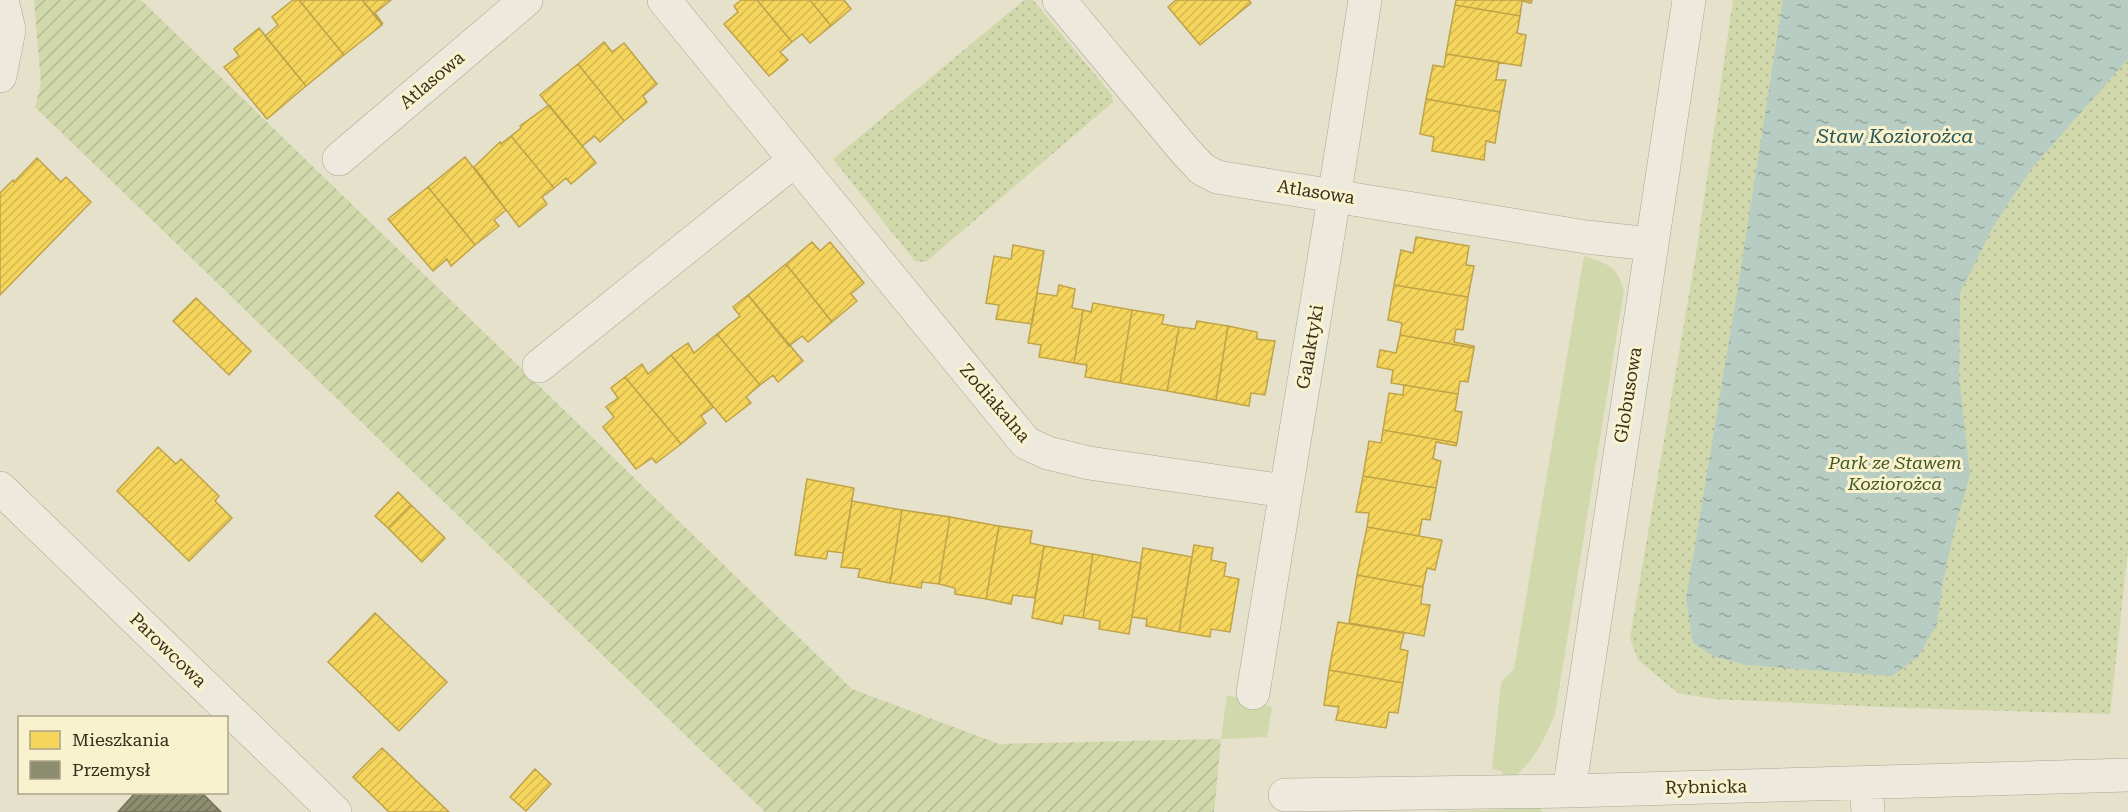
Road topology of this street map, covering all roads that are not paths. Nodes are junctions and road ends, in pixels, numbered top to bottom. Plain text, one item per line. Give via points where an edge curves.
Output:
1 (2, 0) edge
2 (526, 0) edge
3 (664, 0) edge
4 (1059, 0) edge
5 (1365, 0) edge
6 (1689, 0) edge
7 (0, 76) edge
8 (339, 159) dead end
9 (795, 160) junction
10 (1336, 195) junction
11 (1650, 244) junction
12 (539, 366) dead end
13 (0, 488) edge
14 (1285, 491) junction
15 (1253, 693) dead end
16 (2128, 775) edge
17 (1569, 791) junction
18 (1285, 795) dead end
19 (1867, 797) edge
20 (335, 812) edge

1 - 7 street via 9,30
2 - 8 street, Atlasowa
3 - 9 street, Zodiakalna
4 - 10 street, Atlasowa via 1202,169 1217,177
5 - 10 street, Galaktyki
6 - 11 street, Globusowa
9 - 12 street
9 - 14 street, Zodiakalna via 1026,443 1089,463
10 - 11 street, Atlasowa
10 - 14 street, Galaktyki
11 - 17 street, Globusowa
13 - 20 street, Parowcowa
14 - 15 street, Galaktyki
16 - 19 street, Rybnicka
17 - 18 street, Rybnicka
17 - 19 street, Rybnicka

